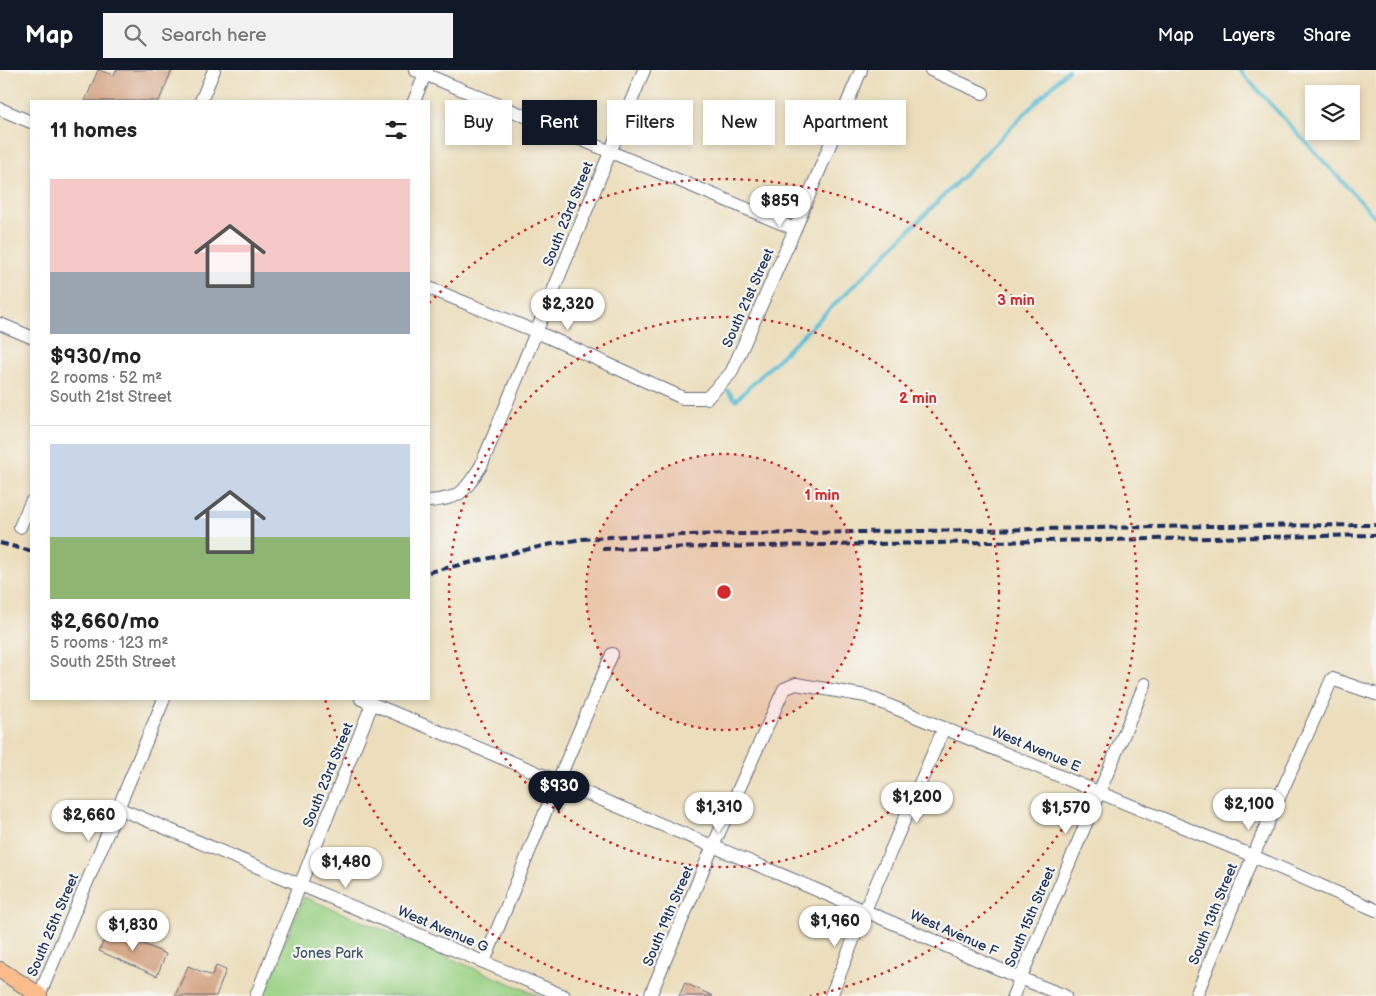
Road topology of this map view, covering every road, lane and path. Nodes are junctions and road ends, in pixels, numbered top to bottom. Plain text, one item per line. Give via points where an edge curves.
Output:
1 (214, 70) edge
2 (644, 70) edge
3 (861, 70) edge
4 (931, 70) edge
5 (422, 72) edge
6 (983, 93) dead end
7 (201, 100) edge
8 (414, 100) edge
9 (0, 109) edge
10 (30, 122) edge
11 (610, 151) junction
12 (795, 229) junction
13 (430, 288) edge
14 (0, 324) edge
15 (537, 332) junction
16 (30, 337) edge
17 (430, 501) edge
18 (30, 504) edge
19 (20, 527) dead end
20 (612, 654) dead end
21 (1145, 684) dead end
22 (790, 686) joint
23 (1376, 694) edge
24 (164, 700) edge
25 (366, 701) edge
26 (944, 728) junction
27 (558, 781) junction
28 (1099, 792) junction
29 (118, 808) junction
30 (713, 846) junction
31 (1253, 856) junction
32 (300, 885) junction
33 (865, 910) junction
34 (1376, 910) edge
35 (484, 962) junction
36 (0, 970) edge
37 (1020, 978) junction
38 (0, 984) edge
39 (40, 996) edge
40 (256, 996) edge
41 (564, 996) edge
42 (650, 996) edge
43 (831, 996) edge
44 (1012, 996) edge
45 (1065, 996) edge
46 (1196, 996) edge

1 - 7 street
2 - 11 street, South 23rd Street
3 - 12 street, South 21st Street
4 - 6 street
5 - 8 street
5 - 11 street
9 - 10 street
11 - 12 street
11 - 15 street, South 23rd Street
12 - 15 street, South 21st Street via 731,373 707,398 683,398
13 - 15 street
14 - 16 street
15 - 17 street, South 23rd Street via 481,466 466,489 450,499
18 - 19 street
20 - 27 street
21 - 28 street, South 15th Street
22 - 26 street, West Avenue E via 796,684 866,696
22 - 30 street, South 19th Street via 784,689
23 - 31 street, South 13th Street via 1332,679
24 - 29 street, South 25th Street
25 - 27 street, West Avenue F
25 - 32 street, South 23rd Street
26 - 28 street, West Avenue E
26 - 33 street
27 - 30 street, West Avenue F
27 - 35 street
28 - 31 street, West Avenue E
28 - 37 street, South 15th Street
29 - 32 street, West Avenue G
29 - 39 street, South 25th Street
30 - 33 street, West Avenue F
30 - 42 street, South 19th Street
31 - 34 street, West Avenue E
31 - 46 street, South 13th Street
32 - 35 street, West Avenue G
32 - 40 street, South 23rd Street
33 - 37 street, West Avenue F
33 - 43 street
35 - 41 street, West Avenue G
36 - 39 main road
37 - 44 street, South 15th Street
37 - 45 street, West Avenue F
38 - 39 main road

